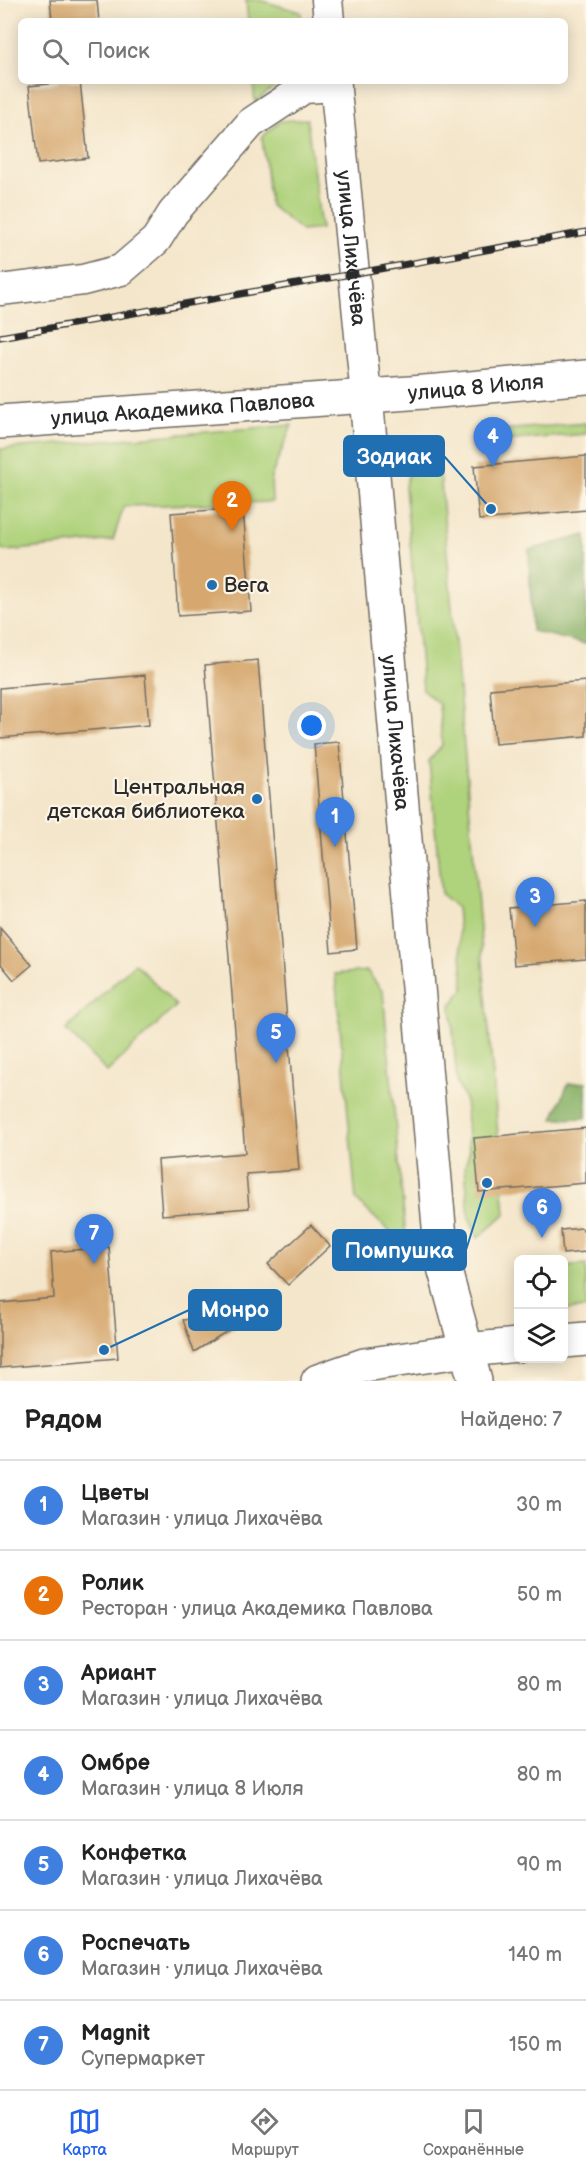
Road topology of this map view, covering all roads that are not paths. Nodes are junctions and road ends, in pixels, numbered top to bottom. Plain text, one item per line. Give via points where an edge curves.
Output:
1 (327, 0) edge
2 (329, 18) edge
3 (330, 84) edge
4 (336, 84) edge
5 (0, 290) edge
6 (586, 377) edge
7 (366, 396) junction
8 (0, 422) edge
9 (586, 1339) edge
10 (568, 1341) edge
11 (514, 1345) edge
12 (466, 1350) junction
13 (318, 1381) edge
14 (475, 1381) edge

1 - 2 street
3 - 5 street via 304,88 251,123 173,213 156,240 121,270 83,280
4 - 7 street, улица Лихачёва
6 - 7 main road, улица 8 Июля
7 - 8 main road, улица Академика Павлова
7 - 12 main road, улица Лихачёва via 442,1260
9 - 10 main road
11 - 12 main road
12 - 13 main road via 364,1365
12 - 14 main road, улица Лихачёва

